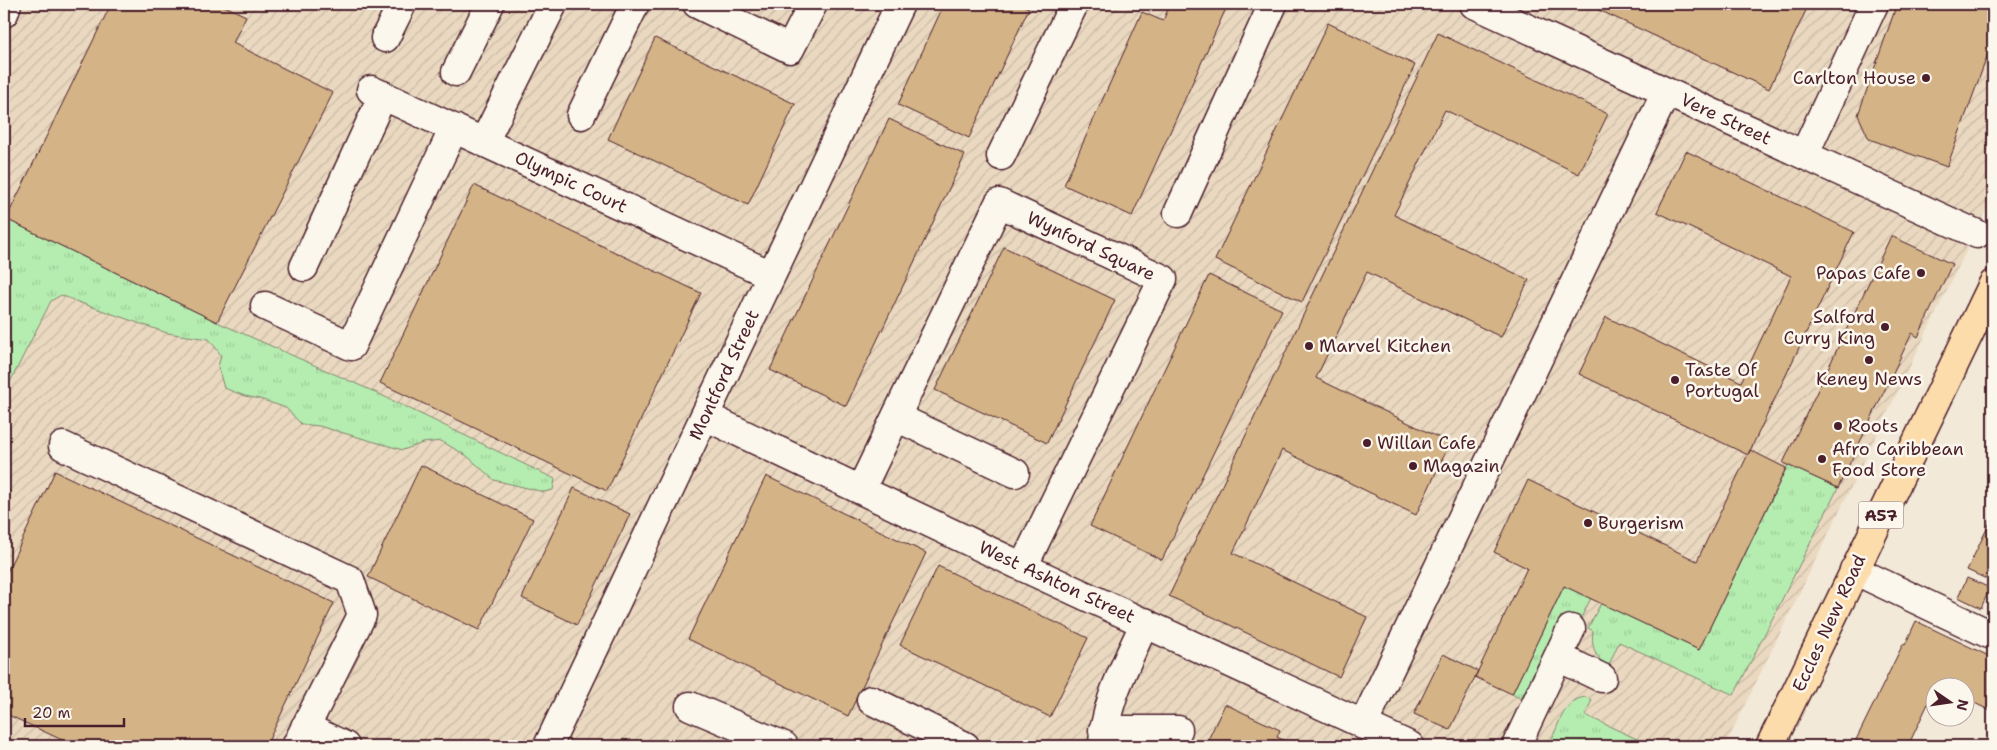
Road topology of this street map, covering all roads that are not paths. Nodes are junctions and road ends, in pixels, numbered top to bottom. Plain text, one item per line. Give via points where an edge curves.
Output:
1 (7, 4) edge
2 (402, 4) edge
3 (490, 4) edge
4 (553, 4) edge
5 (634, 4) edge
6 (697, 4) edge
7 (813, 4) edge
8 (900, 4) edge
9 (1074, 4) edge
10 (1274, 4) edge
11 (1474, 4) edge
12 (1874, 4) edge
13 (4, 14) edge
14 (385, 38) dead end
15 (456, 72) dead end
16 (1666, 92) junction
17 (581, 115) dead end
18 (454, 128) junction
19 (484, 142) junction
20 (1804, 155) junction
21 (1001, 156) dead end
22 (1178, 213) dead end
23 (1977, 234) dead end
24 (304, 267) dead end
25 (771, 275) junction
26 (1993, 284) edge
27 (264, 306) dead end
28 (705, 416) junction
29 (896, 417) junction
30 (63, 446) dead end
31 (1015, 473) dead end
32 (861, 489) junction
33 (1023, 567) junction
34 (1854, 570) junction
35 (1144, 622) junction
36 (1571, 629) dead end
37 (1993, 634) edge
38 (1558, 657) junction
39 (1602, 678) dead end
40 (871, 700) dead end
41 (690, 706) dead end
42 (1363, 725) junction
43 (1178, 730) dead end
44 (301, 737) edge
45 (1103, 738) edge
46 (345, 746) edge
47 (548, 746) edge
48 (784, 746) edge
49 (965, 746) edge
50 (1410, 746) edge
51 (1516, 746) edge
52 (1770, 746) edge

1 - 13 street
2 - 14 street
3 - 15 street
4 - 19 street
5 - 17 street
6 - 7 street via 790,49
8 - 25 street, Montford Street
9 - 21 street
10 - 22 street
11 - 16 street, Vere Street
12 - 20 street
16 - 20 street, Vere Street
16 - 42 street
18 - 19 street, Olympic Court
18 - 24 street, Olympic Court via 377,92
18 - 27 street via 351,346
19 - 25 street, Olympic Court
20 - 23 street, Vere Street
25 - 28 street, Montford Street
26 - 34 main road, Eccles New Road / A57
28 - 32 street, West Ashton Street
28 - 47 street, Montford Street
29 - 31 street
29 - 32 street, Wynford Square
29 - 33 street, Wynford Square via 999,203 1163,279
30 - 44 street via 350,580 362,615
32 - 33 street, West Ashton Street
33 - 35 street, West Ashton Street
34 - 37 street
34 - 52 main road, Eccles New Road / A57
35 - 42 street, West Ashton Street
35 - 45 street via 1109,706
36 - 38 street
38 - 39 street
38 - 51 street
40 - 49 street
41 - 48 street
42 - 50 street, West Ashton Street
43 - 45 street
44 - 46 street

